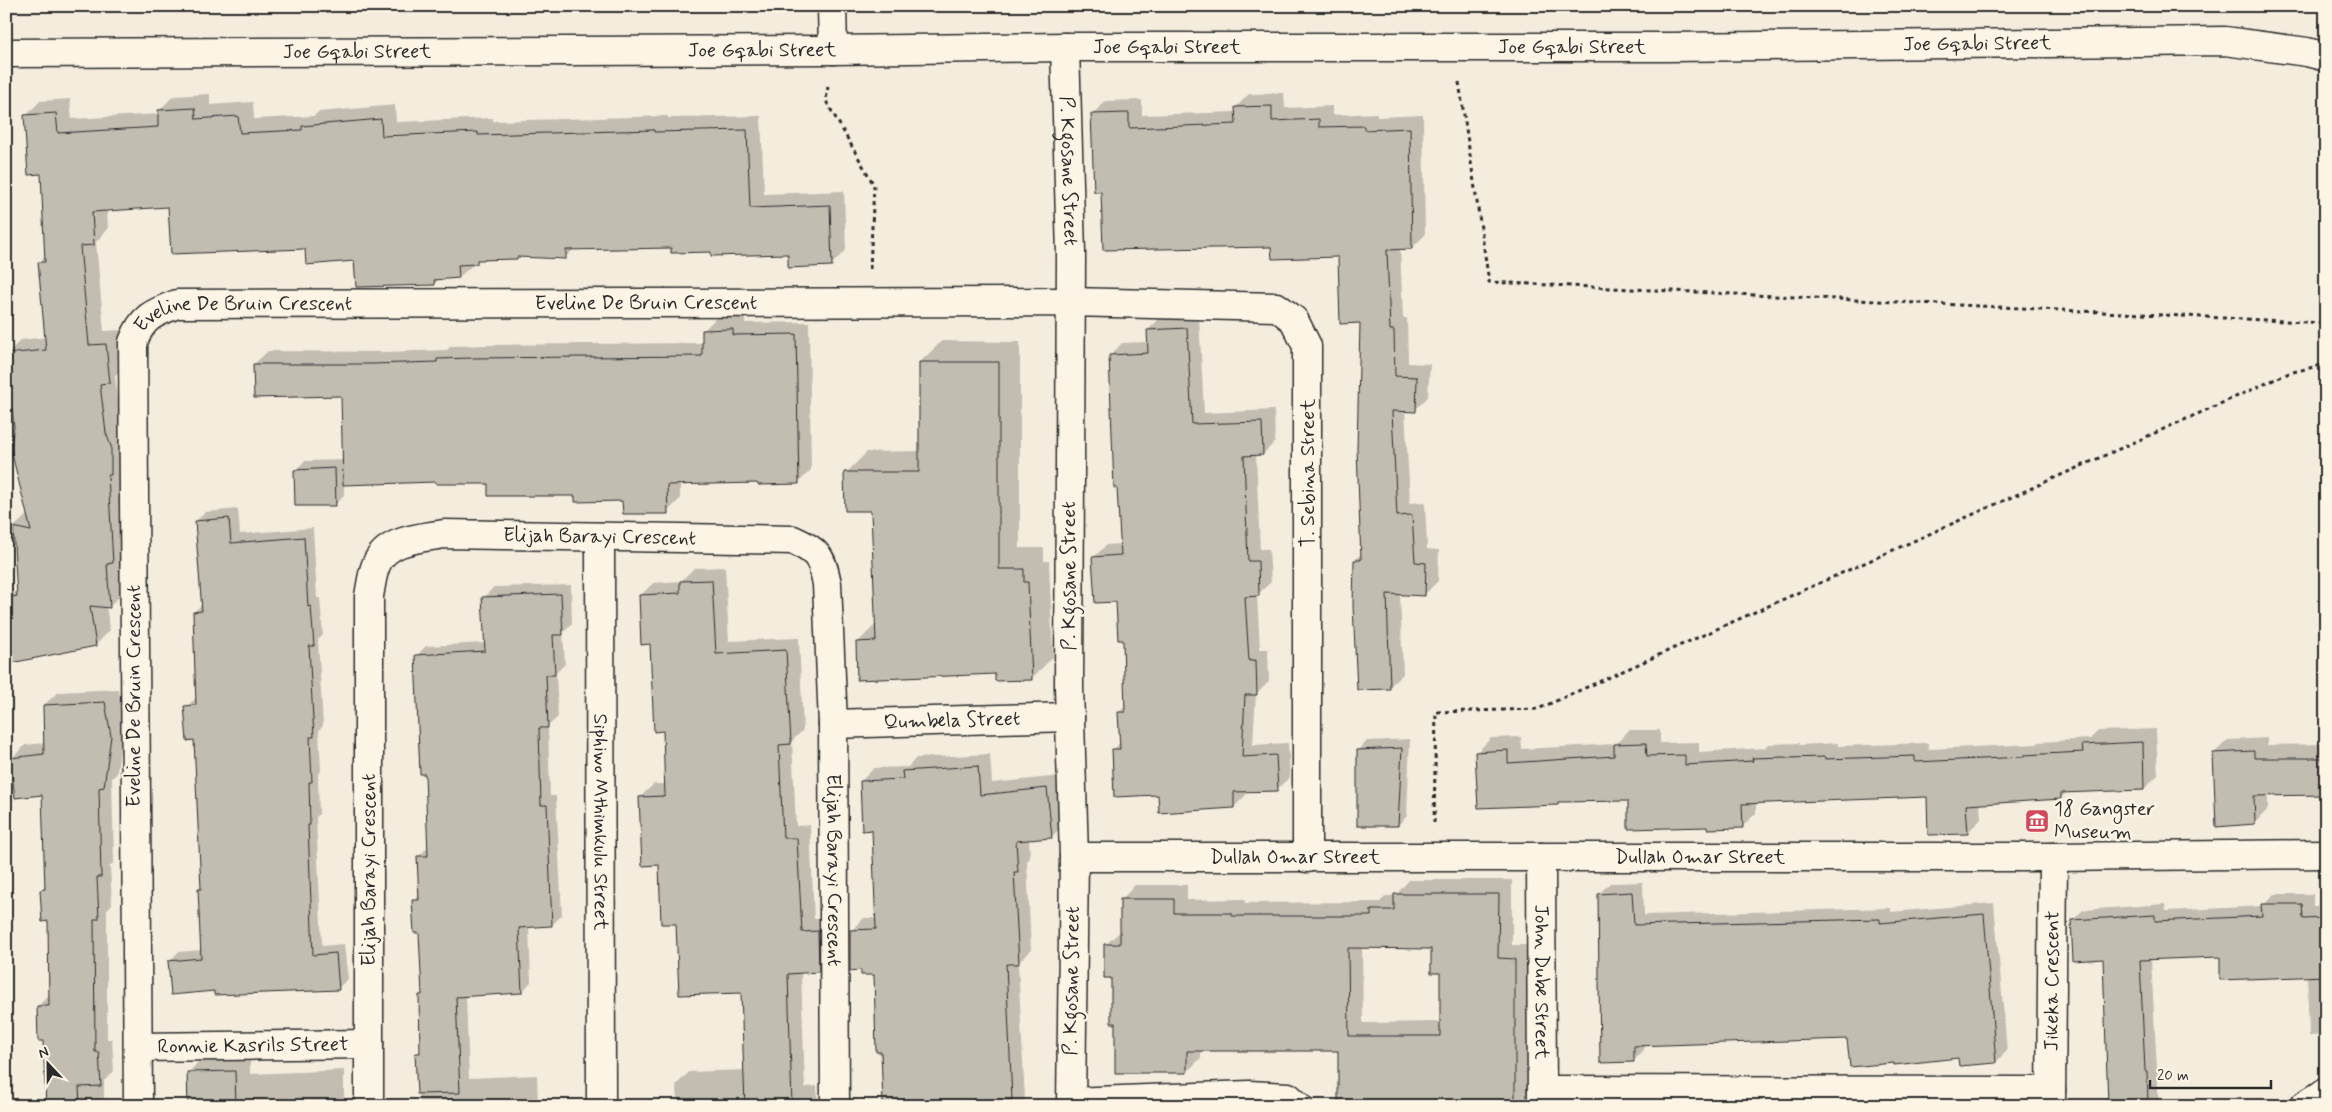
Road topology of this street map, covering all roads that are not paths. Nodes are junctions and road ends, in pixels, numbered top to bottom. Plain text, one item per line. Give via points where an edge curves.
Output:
1 (832, 6) edge
2 (1065, 47) junction
3 (833, 50) junction
4 (6, 53) edge
5 (2326, 58) edge
6 (1070, 302) junction
7 (600, 537) junction
8 (1070, 717) junction
9 (833, 724) junction
10 (2326, 854) edge
11 (1074, 857) junction
12 (1540, 857) junction
13 (2053, 857) junction
14 (1307, 858) junction
15 (368, 1044) junction
16 (138, 1047) junction
17 (2326, 1092) edge
18 (1542, 1098) edge
19 (2051, 1098) edge
20 (1071, 1104) edge
21 (138, 1106) edge
22 (369, 1106) edge
23 (601, 1106) edge
24 (836, 1106) edge
25 (1298, 1106) edge
26 (2304, 1106) edge

1 - 3 street
2 - 3 street, Joe Gqabi Street
2 - 5 street, Joe Gqabi Street via 1669,47 2224,40 2307,52
2 - 6 street, P. Kgosane Street
3 - 4 street, Joe Gqabi Street
6 - 8 street, P. Kgosane Street
6 - 14 street, T. Sebina Street via 1277,307 1294,320 1303,333 1308,367
6 - 16 street, Eveline De Bruin Crescent via 177,304 154,313 139,325 133,342
7 - 9 street, Elijah Barayi Crescent via 792,540 811,548 823,564 827,584
7 - 15 street, Elijah Barayi Crescent via 444,534 404,541 388,550 376,564 369,596
7 - 23 street, Siphiwo Mthimkulu Street
8 - 9 street, Qumbela Street
8 - 11 street, P. Kgosane Street
9 - 24 street, Elijah Barayi Crescent
10 - 13 street, Dullah Omar Street
11 - 14 street, Dullah Omar Street
11 - 20 street, P. Kgosane Street
12 - 13 street, Dullah Omar Street
12 - 14 street, Dullah Omar Street
12 - 18 street, John Dube Street
13 - 19 street, Jikeka Crescent
15 - 16 street, Ronnie Kasrils Street
15 - 22 street, Elijah Barayi Crescent
16 - 21 street, Eveline De Bruin Crescent
17 - 26 street
18 - 19 street
20 - 25 street via 1249,1095 1288,1097

